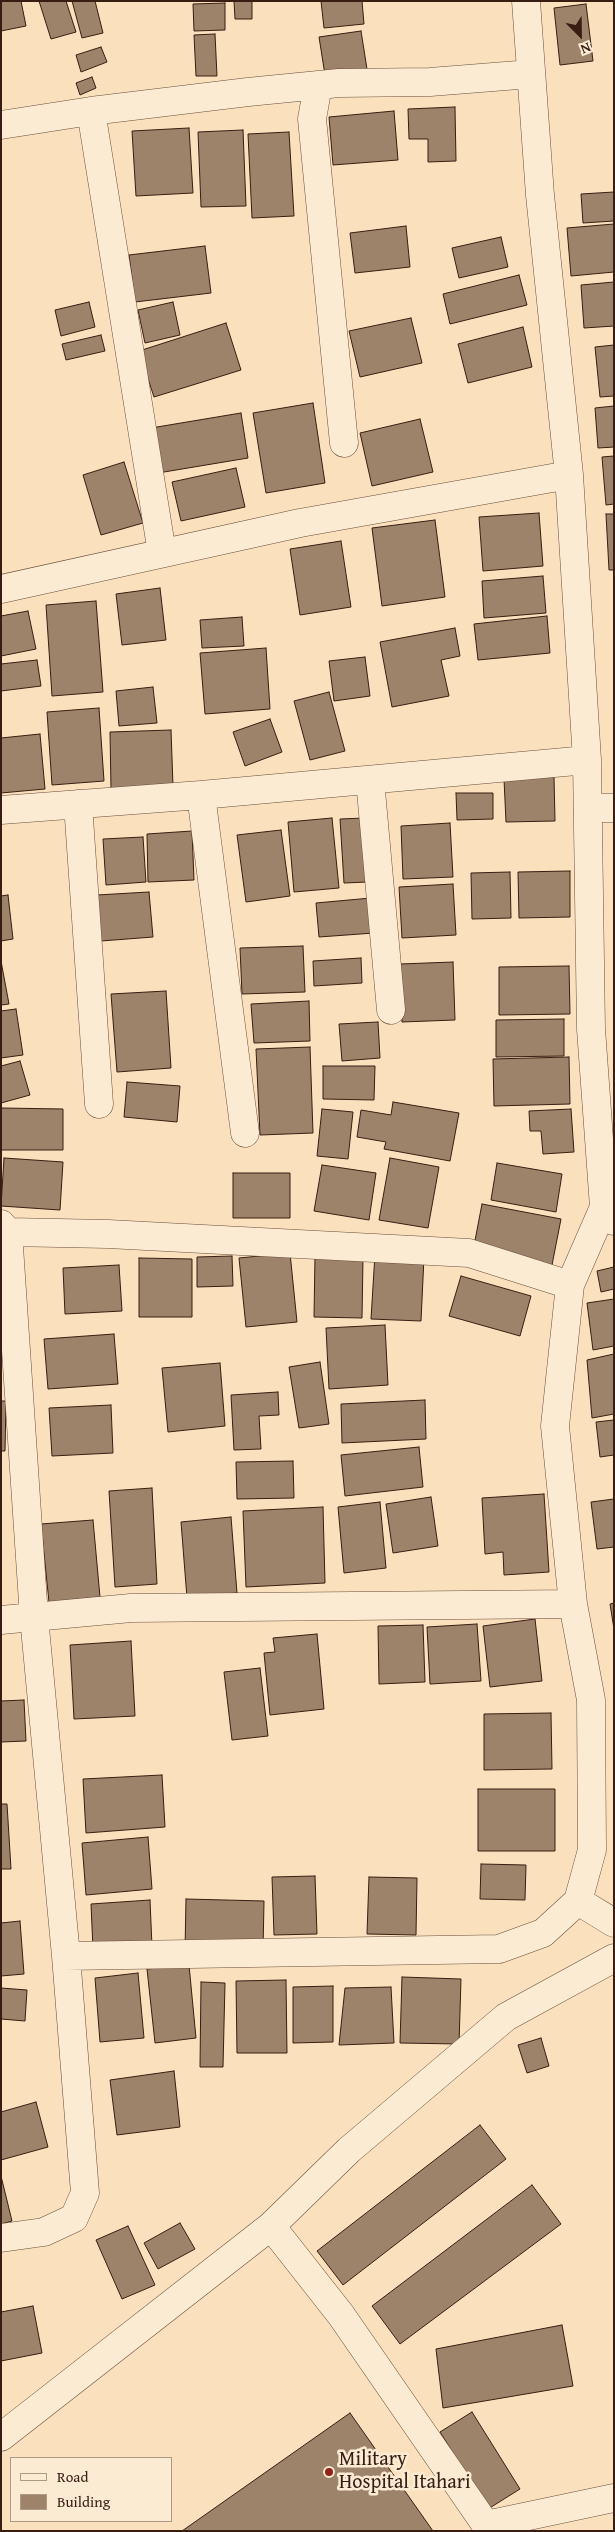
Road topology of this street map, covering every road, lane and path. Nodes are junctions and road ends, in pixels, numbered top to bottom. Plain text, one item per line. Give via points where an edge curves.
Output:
1 (526, 1) edge
2 (531, 74) junction
3 (318, 85) junction
4 (91, 111) junction
5 (1, 125) edge
6 (344, 443) dead end
7 (569, 474) junction
8 (162, 553) junction
9 (1, 589) edge
10 (587, 760) junction
11 (370, 780) junction
12 (201, 795) junction
13 (78, 804) junction
14 (601, 808) edge
15 (1, 810) edge
16 (391, 1010) dead end
17 (99, 1104) dead end
18 (245, 1133) dead end
19 (611, 1210) edge
20 (4, 1228) edge
21 (570, 1286) junction
22 (573, 1604) junction
23 (34, 1617) junction
24 (1, 1620) edge
25 (578, 1901) junction
26 (614, 1923) edge
27 (66, 1956) junction
28 (614, 1958) edge
29 (270, 2226) junction
30 (1, 2238) edge
31 (1, 2437) edge
32 (614, 2498) edge

1 - 2 street
2 - 3 street via 430,82
2 - 7 street
3 - 4 street
3 - 6 street via 312,119
4 - 5 street
4 - 8 street
7 - 8 street via 300,523
7 - 10 street
8 - 9 street
10 - 11 street
10 - 14 street
11 - 12 street
11 - 16 street
12 - 13 street
12 - 18 street
13 - 15 street
13 - 17 street
14 - 19 street via 592,1028
19 - 21 street
20 - 21 street via 469,1253
20 - 23 street
21 - 22 street via 555,1426
22 - 23 street via 131,1608
22 - 25 street via 592,1700 592,1850
23 - 24 street
23 - 27 street
25 - 26 street
25 - 27 street via 543,1933 500,1949
27 - 30 street via 85,2193 74,2218 44,2232
28 - 29 street via 506,2017 349,2150
29 - 31 street
29 - 32 street via 341,2315 486,2525

